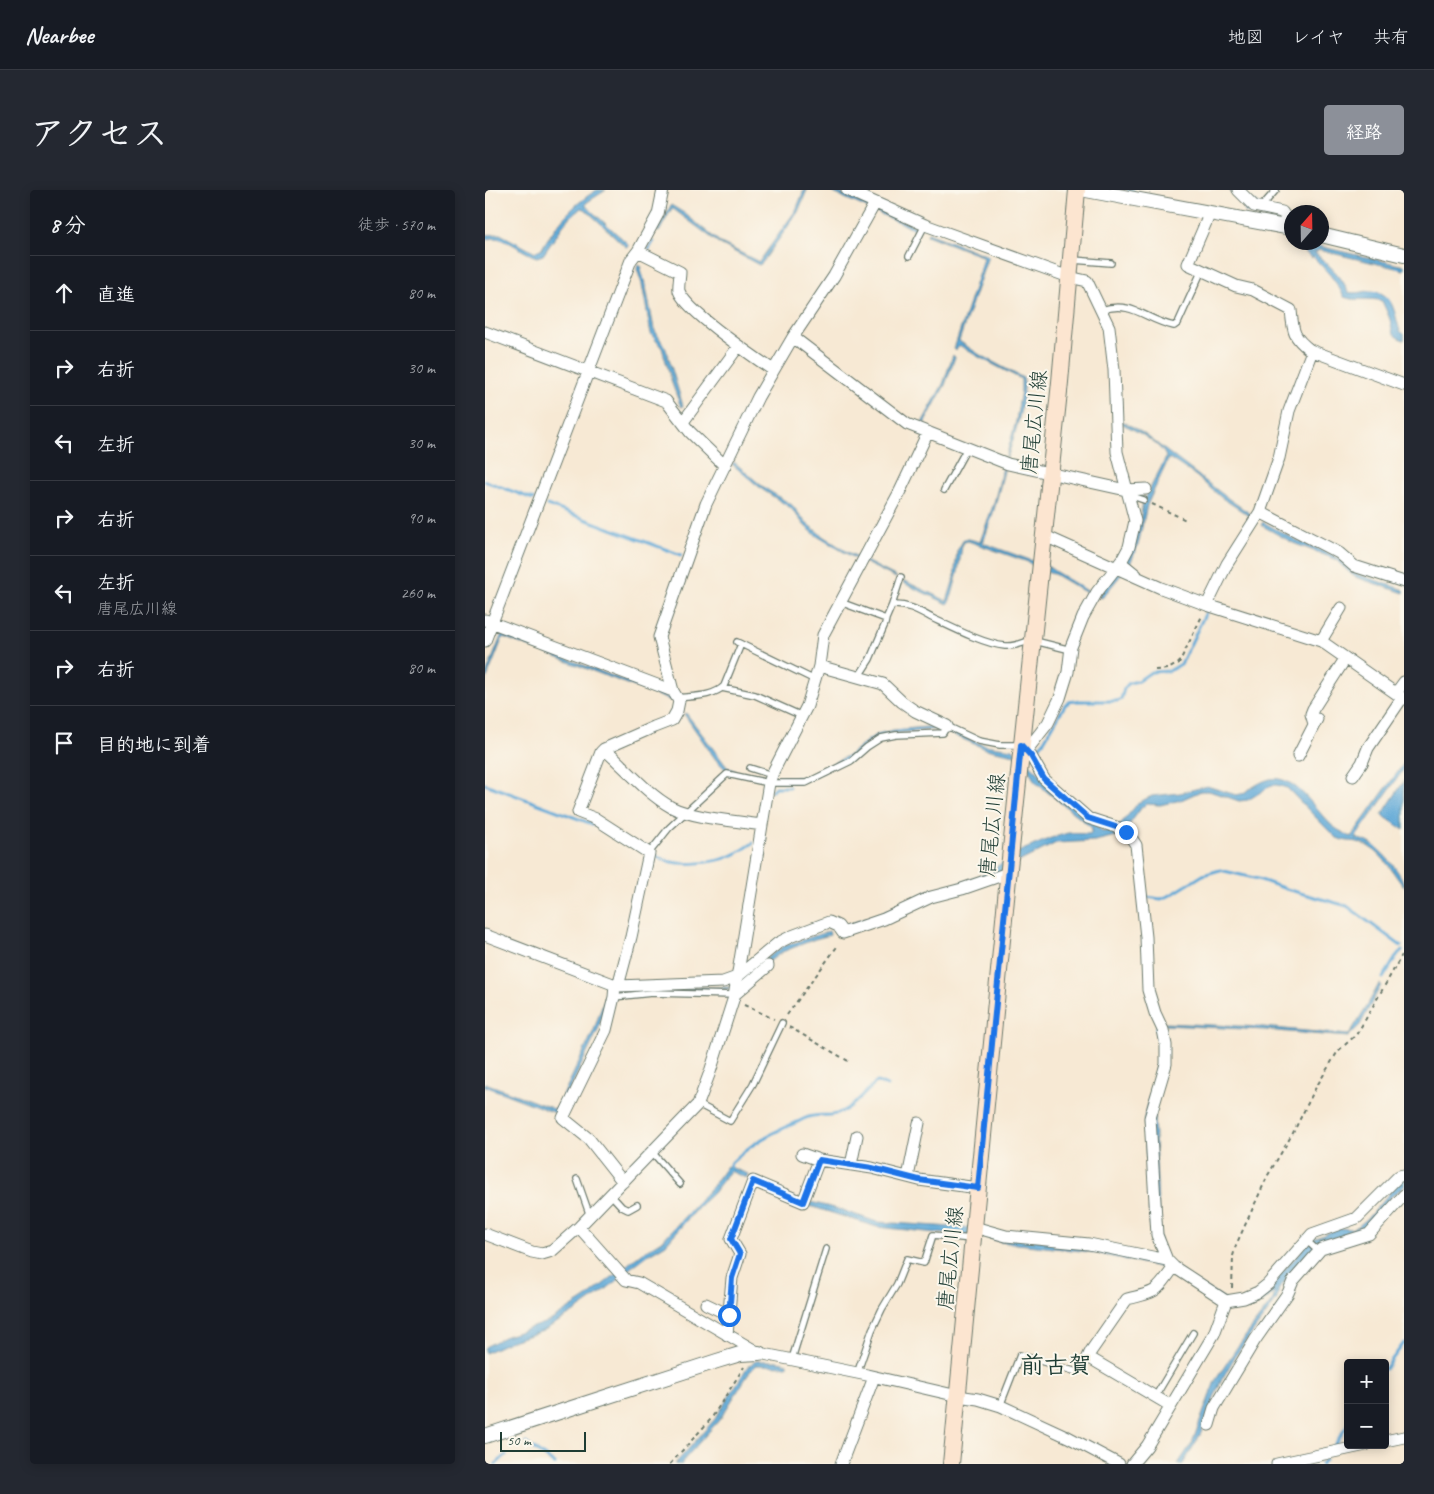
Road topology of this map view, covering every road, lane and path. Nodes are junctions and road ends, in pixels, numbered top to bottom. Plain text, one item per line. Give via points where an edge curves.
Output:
1 (663, 190) edge
2 (847, 190) edge
3 (1077, 190) edge
4 (1086, 190) edge
5 (1237, 190) edge
6 (1276, 190) edge
7 (875, 203) junction
8 (1261, 207) junction
9 (1210, 213) junction
10 (1284, 215) edge
11 (925, 225) junction
12 (1284, 225) edge
13 (1329, 237) edge
14 (638, 251) junction
15 (1404, 255) edge
16 (909, 256) dead end
17 (1070, 260) junction
18 (1111, 263) dead end
19 (1202, 270) junction
20 (1069, 277) junction
21 (1101, 310) junction
22 (485, 332) edge
23 (793, 337) junction
24 (738, 346) junction
25 (1312, 351) junction
26 (773, 370) junction
27 (588, 371) junction
28 (1404, 385) edge
29 (683, 422) junction
30 (928, 432) junction
31 (967, 448) junction
32 (725, 466) junction
33 (1050, 474) junction
34 (944, 490) dead end
35 (1127, 492) junction
36 (1145, 494) dead end
37 (1150, 503) dead end
38 (1260, 512) junction
39 (1188, 521) dead end
40 (1045, 536) junction
41 (1123, 567) junction
42 (901, 577) dead end
43 (1404, 582) edge
44 (840, 602) junction
45 (892, 605) junction
46 (1207, 605) junction
47 (1341, 608) dead end
48 (886, 619) junction
49 (489, 621) edge
50 (1033, 640) junction
51 (485, 641) edge
52 (1321, 641) junction
53 (1071, 650) junction
54 (1345, 658) junction
55 (819, 666) junction
56 (1155, 670) dead end
57 (859, 676) junction
58 (815, 680) junction
59 (1404, 682) edge
60 (722, 688) junction
61 (675, 694) junction
62 (1401, 697) edge
63 (802, 716) junction
64 (947, 726) junction
65 (604, 749) junction
66 (1022, 751) junction
67 (1298, 756) dead end
68 (750, 768) dead end
69 (1353, 776) dead end
70 (771, 779) junction
71 (685, 813) junction
72 (762, 826) junction
73 (649, 852) junction
74 (1009, 866) junction
75 (843, 933) junction
76 (485, 935) edge
77 (1402, 955) dead end
78 (768, 966) dead end
79 (737, 977) junction
80 (616, 989) junction
81 (734, 997) junction
82 (782, 1023) junction
83 (850, 1062) dead end
84 (698, 1104) junction
85 (919, 1123) dead end
86 (857, 1136) dead end
87 (652, 1152) junction
88 (802, 1154) dead end
89 (819, 1160) junction
90 (851, 1165) junction
91 (1404, 1175) edge
92 (908, 1178) junction
93 (577, 1179) dead end
94 (623, 1182) junction
95 (680, 1184) dead end
96 (978, 1188) junction
97 (611, 1195) junction
98 (1404, 1195) edge
99 (637, 1205) dead end
100 (590, 1216) junction
101 (579, 1228) junction
102 (973, 1233) junction
103 (485, 1234) edge
104 (1307, 1241) junction
105 (826, 1249) dead end
106 (1319, 1251) junction
107 (1170, 1263) junction
108 (1228, 1301) junction
109 (706, 1304) dead end
110 (729, 1315) junction
111 (1193, 1333) dead end
112 (727, 1334) junction
113 (756, 1354) junction
114 (1089, 1357) junction
115 (792, 1359) junction
116 (859, 1368) dead end
117 (874, 1376) junction
118 (958, 1396) junction
119 (1155, 1397) junction
120 (1002, 1400) dead end
121 (1171, 1406) junction
122 (1209, 1425) dead end
123 (485, 1436) edge
124 (1404, 1437) edge
125 (1389, 1440) edge
126 (1347, 1449) edge
127 (670, 1464) edge
128 (841, 1464) edge
129 (951, 1464) edge
130 (1119, 1464) edge
131 (1132, 1464) edge
132 (1277, 1464) edge

1 - 14 street via 658,214
2 - 7 street
3 - 17 main road, 唐尾広川線
4 - 9 street
5 - 8 street via 1255,206
6 - 8 lane
7 - 11 street
7 - 23 street via 834,276
8 - 10 street
9 - 12 street
9 - 19 street via 1188,264
11 - 16 lane
11 - 20 street
13 - 15 street
14 - 24 street via 680,272 679,291 688,304
14 - 27 street via 631,260
17 - 18 lane
17 - 20 main road, 唐尾広川線
19 - 21 lane via 1178,323 1173,326 1142,312 1113,306
19 - 25 street via 1253,290 1291,310 1297,341
20 - 21 street via 1087,281
20 - 33 main road, 唐尾広川線
21 - 35 street via 1109,326 1117,452
22 - 27 street
23 - 26 street
23 - 30 street via 907,424
24 - 26 street
24 - 29 street
25 - 28 street
25 - 38 street via 1289,411 1279,458
26 - 32 street
27 - 29 street via 666,401
27 - 49 street
29 - 32 street
30 - 31 street
30 - 44 street
31 - 33 street via 1008,464
31 - 34 lane
32 - 61 street via 706,504 659,638
33 - 35 street
33 - 40 main road, 唐尾広川線
35 - 36 street
35 - 41 street via 1135,521
37 - 39 path
38 - 43 street via 1339,552 1354,566
38 - 46 street via 1227,564
40 - 41 street
40 - 50 main road, 唐尾広川線
41 - 46 street via 1151,584
41 - 53 street via 1097,592 1083,617
42 - 45 lane
44 - 48 lane
44 - 55 street via 823,635
45 - 48 lane
45 - 50 lane via 912,607 967,634 998,644 1015,646
46 - 52 street
46 - 56 path via 1179,663 1168,669
47 - 52 street
48 - 57 lane via 870,659
49 - 51 street
49 - 61 street
50 - 53 lane
50 - 66 main road, 唐尾広川線
52 - 54 street
53 - 66 street via 1060,698 1048,723
54 - 62 street
54 - 67 street via 1313,709 1311,714 1316,722
55 - 57 street
55 - 58 street
57 - 64 street via 883,684 915,711
58 - 60 lane via 739,643
58 - 63 street
59 - 62 street
60 - 61 lane via 712,694
60 - 63 lane via 755,695
61 - 65 street via 679,701 672,720
62 - 69 street
63 - 70 street
64 - 66 lane via 979,741
64 - 70 lane via 943,733 881,738 851,761 806,783
65 - 71 street via 652,793
65 - 73 street via 578,812 596,819
66 - 74 main road, 唐尾広川線
66 - 107 street via 1031,756 1044,779 1088,818 1120,829 1136,845 1148,990 1165,1044 1166,1064 1150,1118 1157,1235
68 - 70 lane
70 - 71 lane via 727,774
70 - 72 street
71 - 72 street
71 - 73 lane
72 - 79 street
73 - 80 street via 631,938
74 - 75 street via 962,889 931,897 884,919
74 - 96 main road, 唐尾広川線
75 - 79 street via 829,922 792,936 778,943
75 - 82 path via 841,941
76 - 80 street
77 - 108 path via 1356,1035 1338,1051 1319,1082 1268,1175 1236,1245
78 - 81 street
79 - 80 street via 723,982
79 - 81 street
80 - 81 lane
80 - 94 street via 605,1030 563,1118 589,1139
81 - 82 path
81 - 84 street
82 - 83 path
82 - 84 lane via 753,1084 730,1121
84 - 87 street
85 - 92 street
86 - 90 street
87 - 94 street
87 - 95 lane
88 - 89 street
89 - 90 street
89 - 110 street via 803,1202 753,1181 731,1239 740,1254 732,1278
90 - 92 street
91 - 104 street via 1399,1176 1357,1218 1313,1234
92 - 96 street
93 - 100 lane
94 - 97 street
96 - 102 main road, 唐尾広川線
97 - 99 lane via 628,1210
97 - 100 street
98 - 106 street via 1369,1234
100 - 101 street
101 - 103 street via 552,1251 542,1254
101 - 112 street via 626,1280 639,1282
102 - 107 street via 1089,1244
102 - 116 lane via 933,1235 924,1263 907,1259 872,1330
102 - 118 main road, 唐尾広川線
104 - 106 lane
104 - 108 street via 1258,1292
105 - 115 lane
106 - 122 street via 1293,1281 1255,1340 1214,1408
107 - 108 street
107 - 114 street via 1157,1290 1127,1299
108 - 121 street via 1214,1334
109 - 110 street
110 - 112 street
111 - 119 lane
112 - 113 street
113 - 115 street
113 - 123 street via 740,1354
113 - 127 path via 711,1419
114 - 119 street
114 - 120 lane via 1077,1372 1019,1355
115 - 117 street
117 - 118 street
117 - 128 street
118 - 129 main road, 唐尾広川線
118 - 130 street via 1001,1406
119 - 121 street
121 - 131 street
124 - 125 street
126 - 132 street

